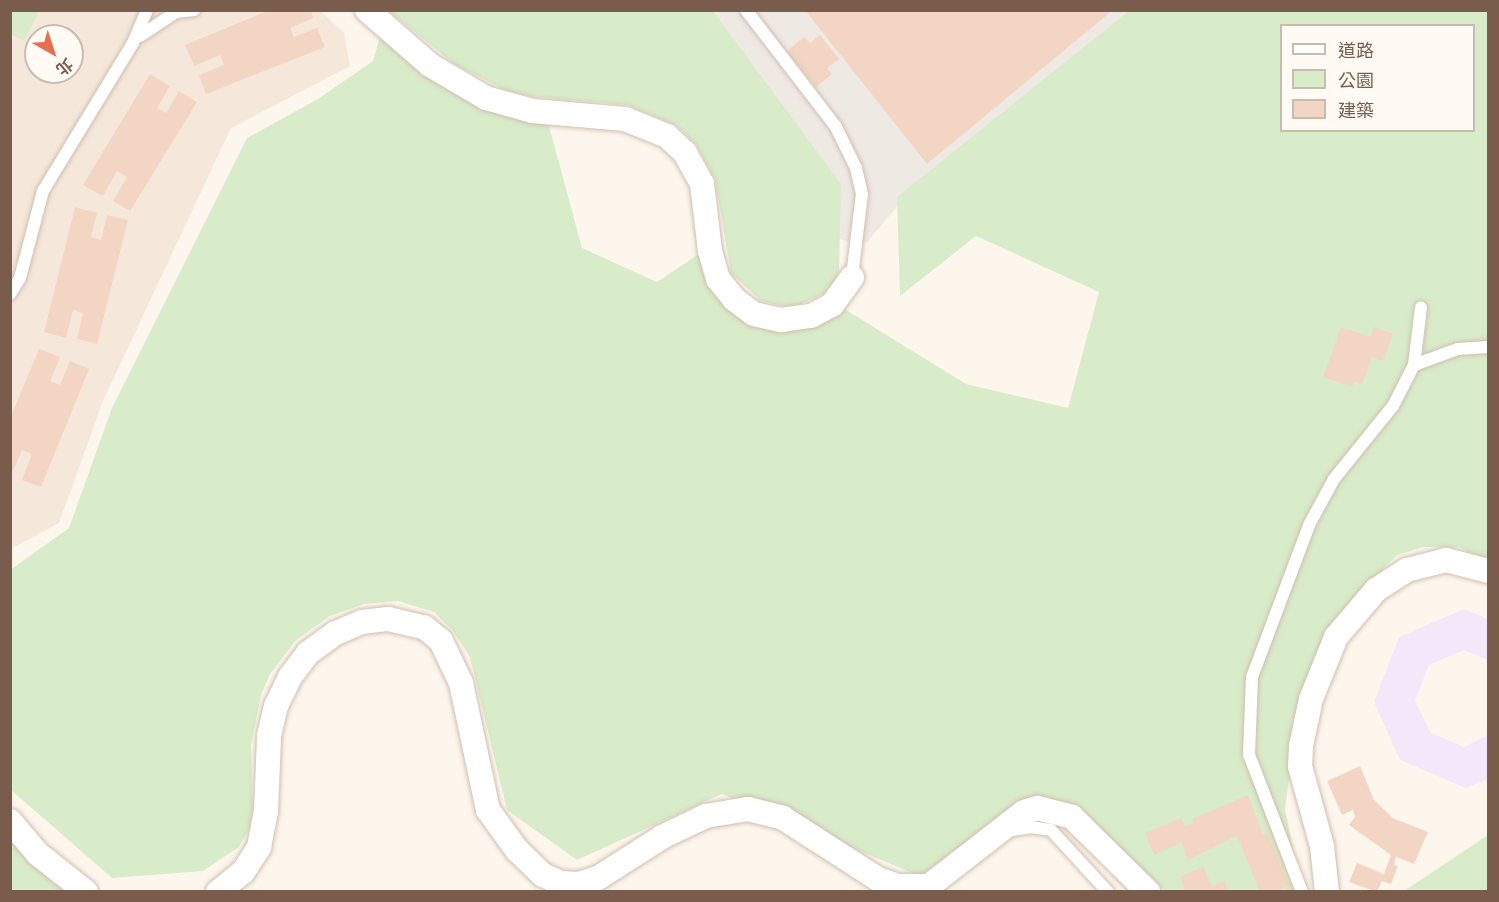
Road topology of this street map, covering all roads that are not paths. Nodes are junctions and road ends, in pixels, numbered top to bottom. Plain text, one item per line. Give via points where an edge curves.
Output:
1 (147, 10) edge
2 (194, 10) edge
3 (368, 10) edge
4 (746, 10) edge
5 (134, 43) junction
6 (852, 277) joint
7 (10, 294) edge
8 (1421, 307) dead end
9 (1488, 347) edge
10 (1414, 365) junction
11 (1488, 571) edge
12 (10, 821) edge
13 (994, 836) junction
14 (86, 891) edge
15 (218, 891) edge
16 (1108, 891) edge
17 (1149, 891) edge
18 (1302, 891) edge
19 (1327, 891) edge

1 - 5 lane
2 - 5 lane via 176,12 160,20
3 - 6 street via 430,65 486,98 532,111 625,119 667,136 685,153 702,184 710,251 718,279 734,299 754,314 781,320 811,316 832,304
4 - 6 lane via 830,118 856,168 862,194
5 - 7 lane via 43,191 20,278
8 - 10 lane
9 - 10 lane via 1458,349
10 - 18 lane via 1393,406 1334,479 1309,525 1252,677 1250,755
11 - 19 street via 1446,560 1407,570 1376,590 1331,646 1304,723 1300,766 1322,846
12 - 14 street via 38,854
13 - 15 street via 929,886 909,887 867,873 775,815 736,810 716,813 678,828 598,878 579,884 561,883 543,875 522,856 488,810 461,683 441,641 412,622 376,619 349,626 322,642 290,677 272,720 259,848 243,873
13 - 16 lane via 1030,827 1051,830
13 - 17 street via 1030,809 1063,812

